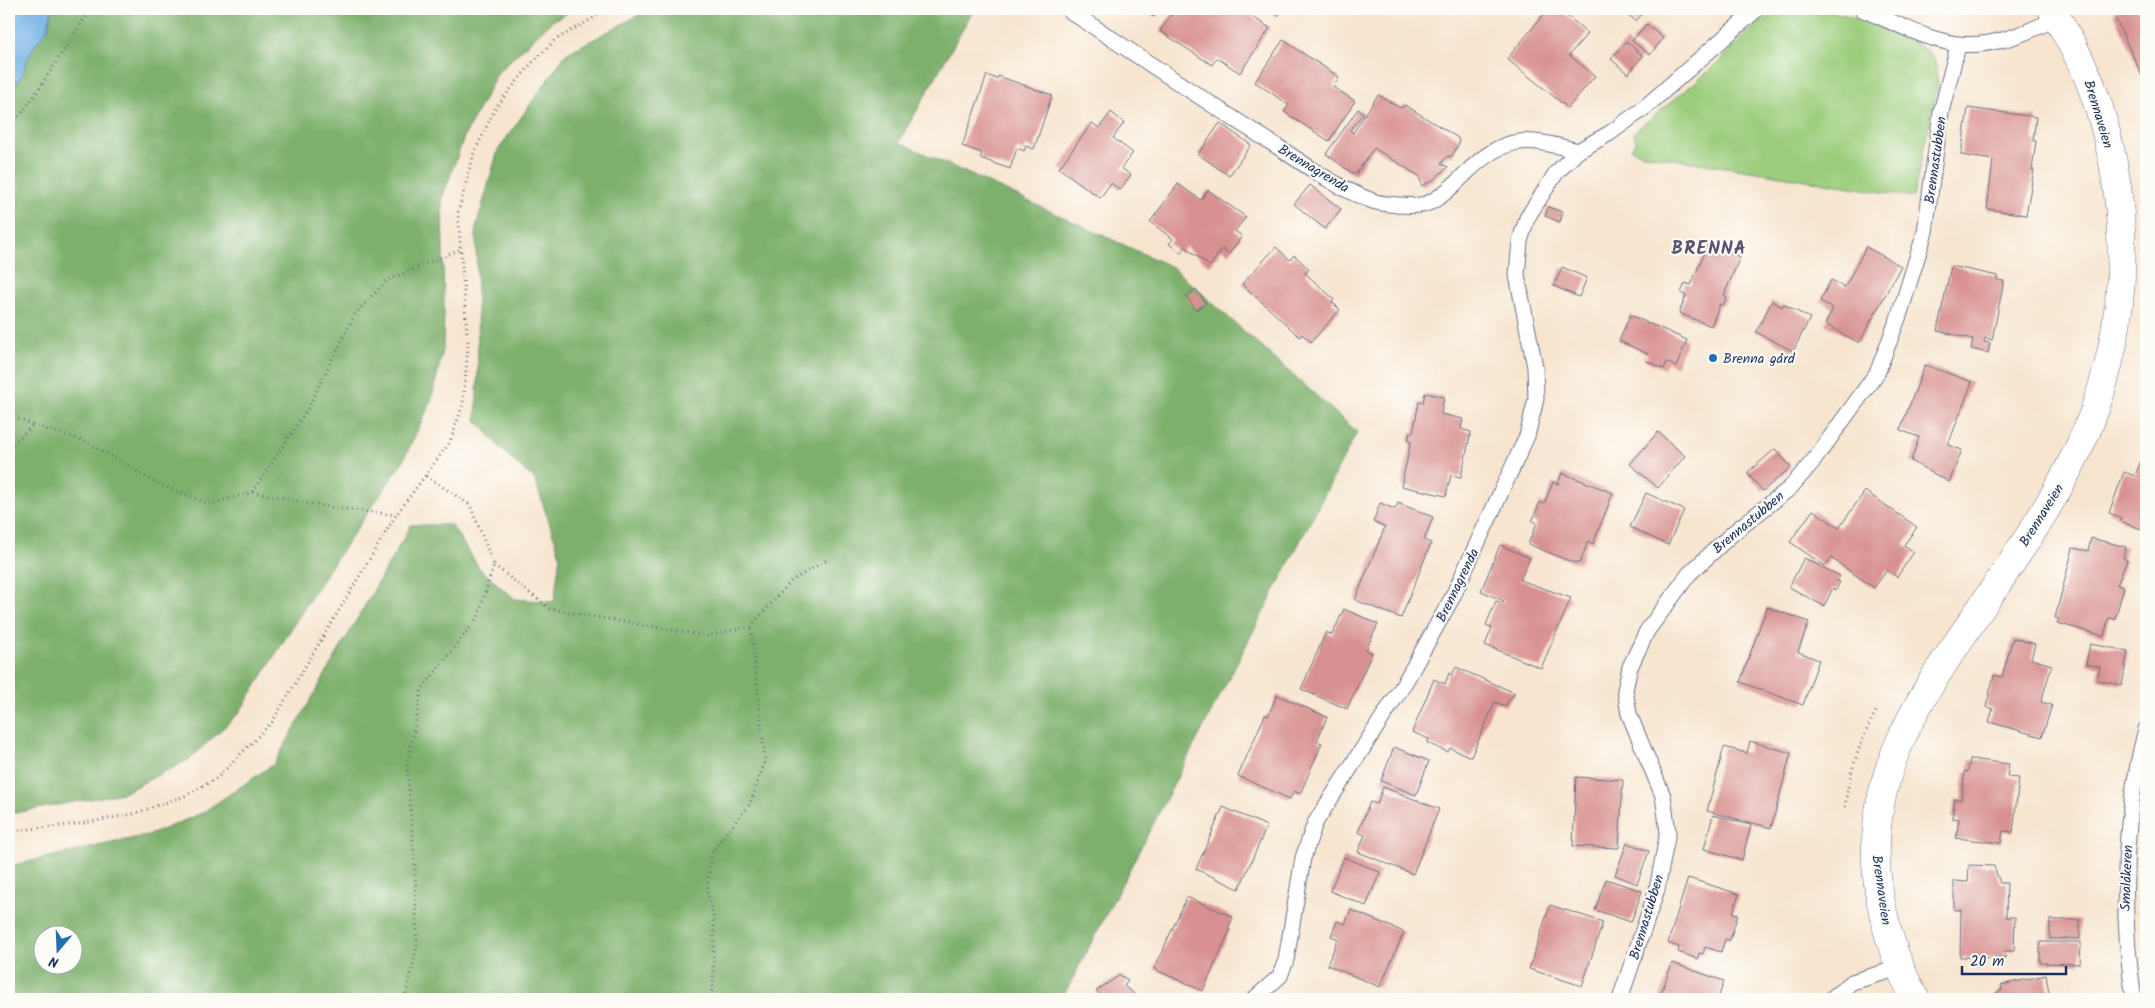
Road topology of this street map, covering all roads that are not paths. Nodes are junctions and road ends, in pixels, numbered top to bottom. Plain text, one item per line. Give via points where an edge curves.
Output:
1 (1067, 9) edge
2 (1757, 9) edge
3 (1862, 9) edge
4 (2054, 13) edge
5 (1958, 46) junction
6 (1578, 151) junction
7 (2146, 729) edge
8 (1899, 968) junction
9 (1254, 999) edge
10 (1620, 999) edge
11 (1832, 999) edge
12 (1916, 999) edge
13 (2134, 999) edge

1 - 6 lane, Brennagrenda via 1195,95 1371,201 1426,204 1460,180 1478,162 1501,147 1519,141
2 - 6 lane, Brennagrenda via 1643,109
3 - 5 lane via 1922,35
4 - 5 lane via 2009,39
4 - 8 street, Brennaveien via 2091,83 2108,136 2119,206 2122,260 2114,341 2097,405 2059,488 1931,681 1913,710 1892,757 1880,800 1876,872 1885,923
5 - 10 lane, Brennastubben via 1941,112 1925,232 1877,373 1790,488 1689,574 1647,631 1630,667 1625,690 1629,714 1663,796 1668,832 1657,889
6 - 9 lane, Brennagrenda via 1556,172 1537,200 1526,218 1520,241 1517,275 1535,367 1536,399 1527,436 1452,598 1404,684 1315,823 1303,858 1286,960 1281,974
7 - 13 lane, Smalåkeren via 2130,808 2124,915
8 - 11 lane via 1852,982
8 - 12 street, Brennaveien

